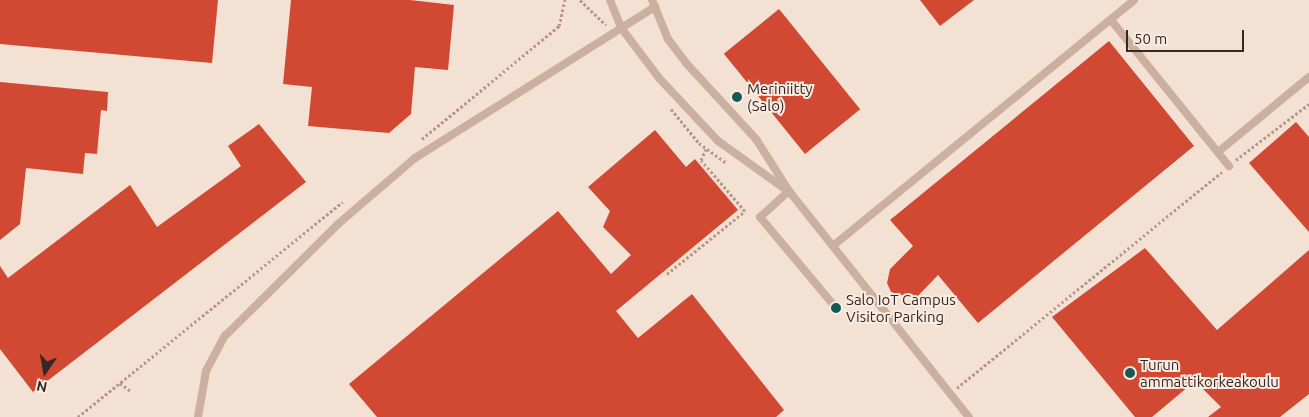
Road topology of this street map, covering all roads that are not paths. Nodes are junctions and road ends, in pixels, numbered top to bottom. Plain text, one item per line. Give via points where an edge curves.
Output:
1 (610, 0) edge
2 (1134, 0) edge
3 (653, 4) edge
4 (1111, 20) junction
5 (622, 29) junction
6 (1309, 77) edge
7 (1218, 152) junction
8 (1229, 166) road end
9 (788, 192) junction
10 (834, 245) junction
11 (836, 308) dead end
12 (198, 417) edge
13 (969, 417) edge

1 - 5 lane
2 - 4 lane
3 - 5 lane
3 - 9 lane via 668,39 756,140
4 - 7 lane
4 - 10 lane
5 - 9 lane via 659,78 718,141
5 - 12 lane via 415,158 338,224 224,336 206,371
6 - 7 lane
7 - 8 lane
9 - 10 lane
9 - 11 lane via 760,217
10 - 13 lane

